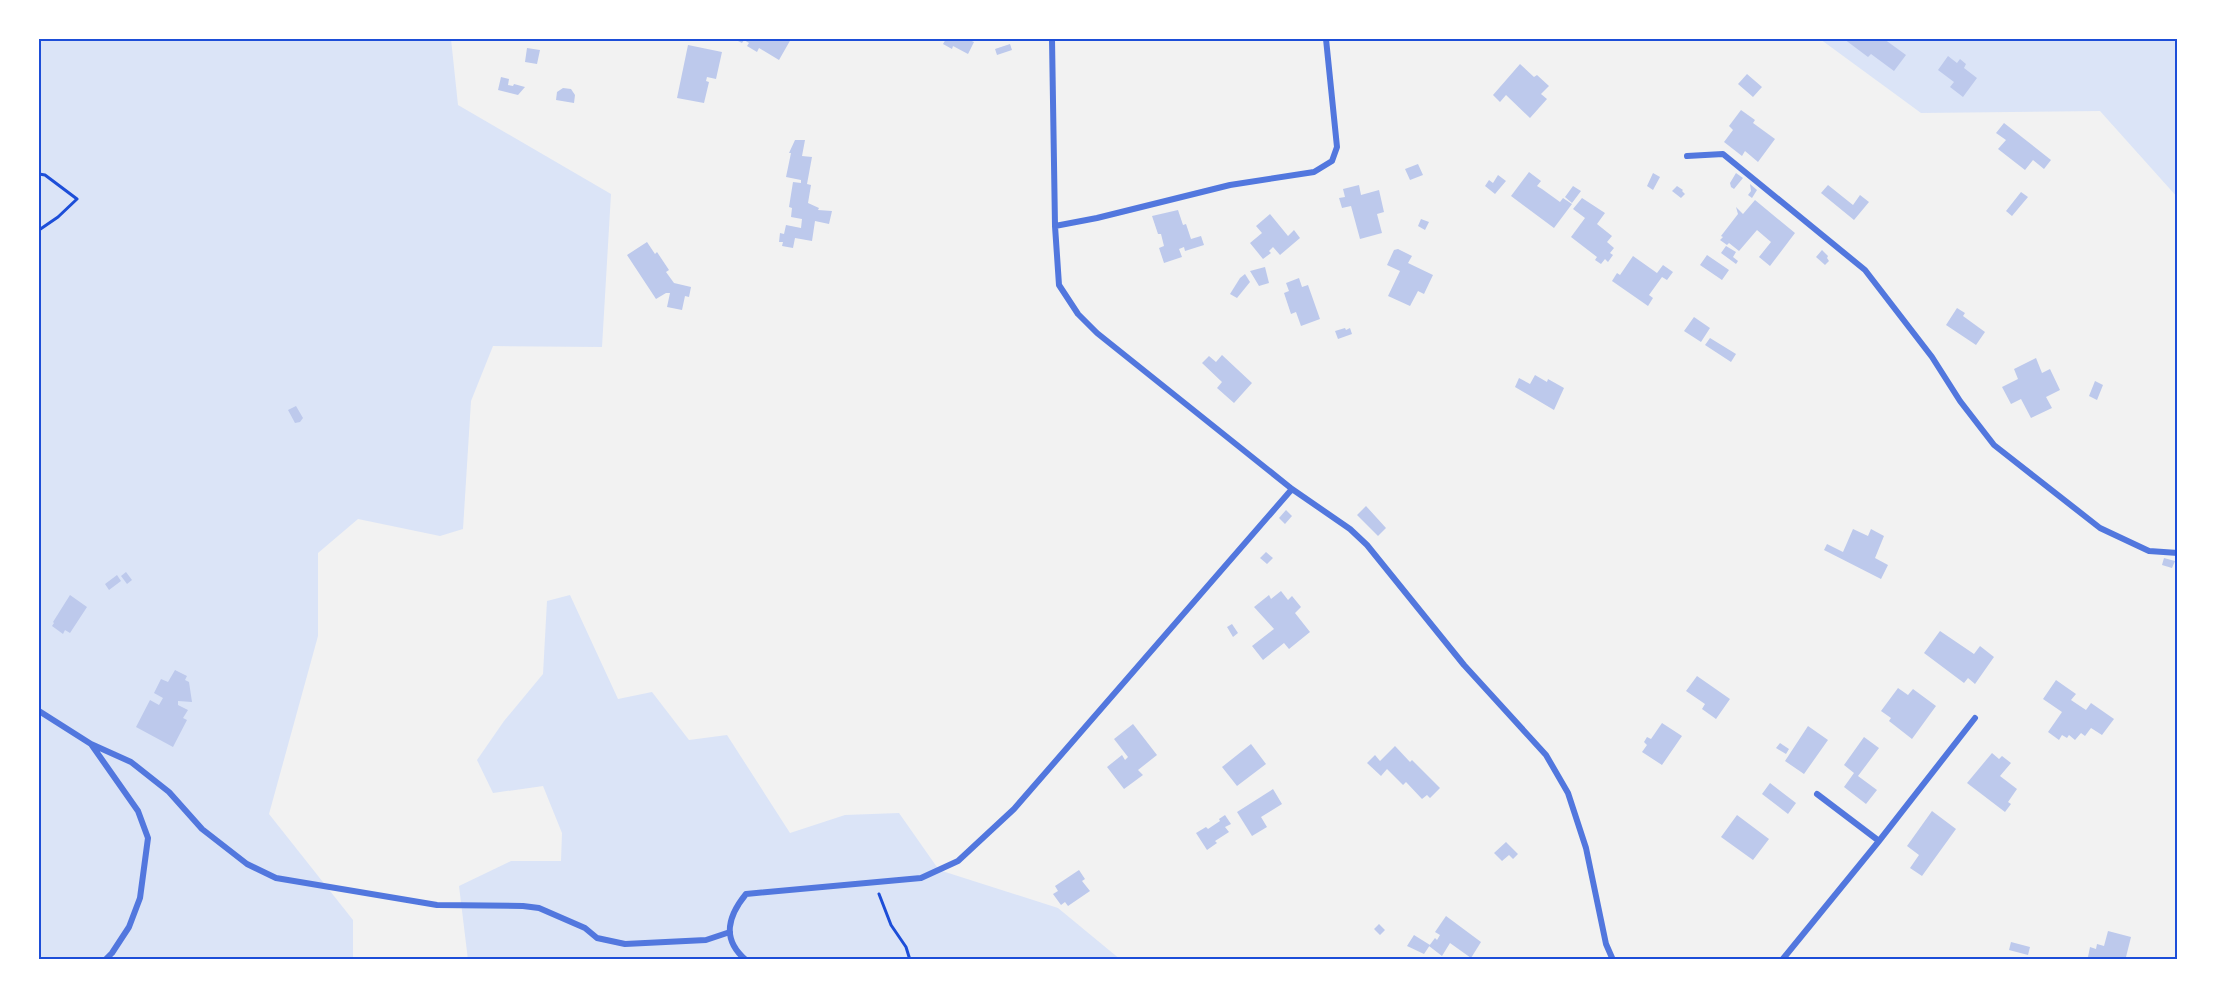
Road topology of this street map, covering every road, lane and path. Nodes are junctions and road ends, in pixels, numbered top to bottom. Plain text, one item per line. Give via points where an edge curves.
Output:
1 (1052, 39) edge
2 (1326, 39) edge
3 (1687, 156) dead end
4 (39, 174) edge
5 (1055, 226) junction
6 (39, 230) edge
7 (1293, 489) junction
8 (2178, 553) edge
9 (39, 711) edge
10 (1975, 718) dead end
11 (92, 744) junction
12 (1817, 794) dead end
13 (1879, 841) junction
14 (874, 882) junction
15 (730, 932) junction
16 (105, 960) edge
17 (746, 960) edge
18 (910, 960) edge
19 (1613, 960) edge
20 (1782, 960) edge

1 - 5 street
2 - 5 street via 1337,147 1332,161 1314,172 1230,185
3 - 8 street via 1723,154 1865,270 1994,445 2100,528 2149,551
4 - 6 path via 77,199
5 - 7 street via 1059,285 1078,314
7 - 14 street via 1014,809 958,861 921,878
7 - 19 street via 1367,544 1464,665 1546,755 1568,793 1586,848 1606,944
9 - 11 street
10 - 13 street
11 - 15 street via 131,762 169,792 202,829 247,864 276,878 437,905 539,908 585,928 597,938 625,944 706,940
11 - 16 street via 138,811 148,838 140,898 129,927
12 - 13 street
13 - 20 street
14 - 15 street via 746,894 733,910
14 - 18 path
15 - 17 street via 736,951

